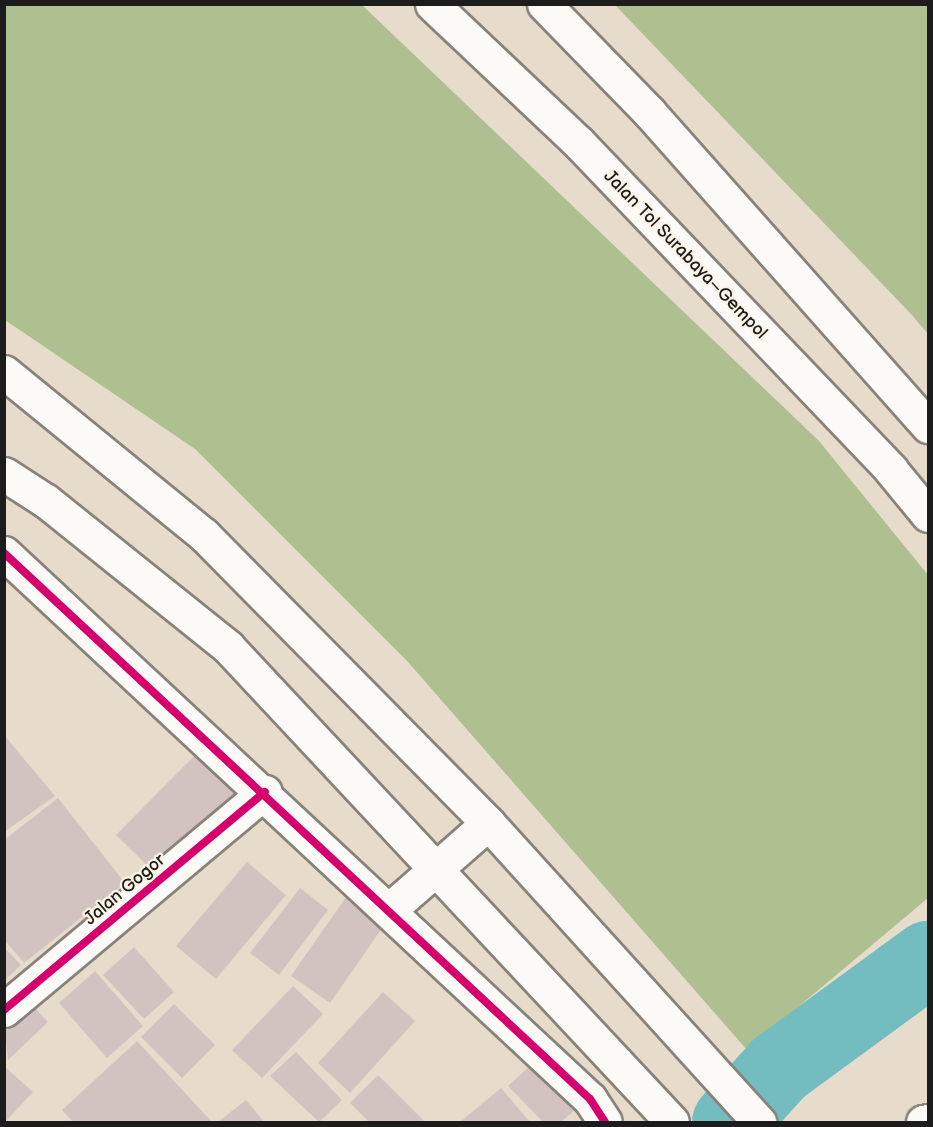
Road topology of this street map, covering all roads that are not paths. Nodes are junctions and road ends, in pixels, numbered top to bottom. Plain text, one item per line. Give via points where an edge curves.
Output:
1 (432, 4) edge
2 (544, 4) edge
3 (4, 372) edge
4 (928, 426) edge
5 (4, 474) edge
6 (928, 514) edge
7 (4, 553) edge
8 (265, 792) junction
9 (488, 823) junction
10 (437, 868) junction
11 (389, 910) junction
12 (4, 1010) edge
13 (928, 1121) edge
14 (605, 1122) edge
15 (672, 1122) edge
16 (759, 1122) edge
17 (923, 1122) edge

1 - 6 main road, Jalan Tol Surabaya–Gempol via 579,143 891,470
2 - 4 main road via 649,112
3 - 9 main road via 204,535
5 - 10 main road via 46,501 228,647
7 - 8 main road
8 - 11 main road
8 - 12 main road, Jalan Gogor
9 - 10 main road
9 - 16 main road
10 - 11 main road
10 - 15 main road
11 - 14 main road via 590,1099
13 - 17 main road

